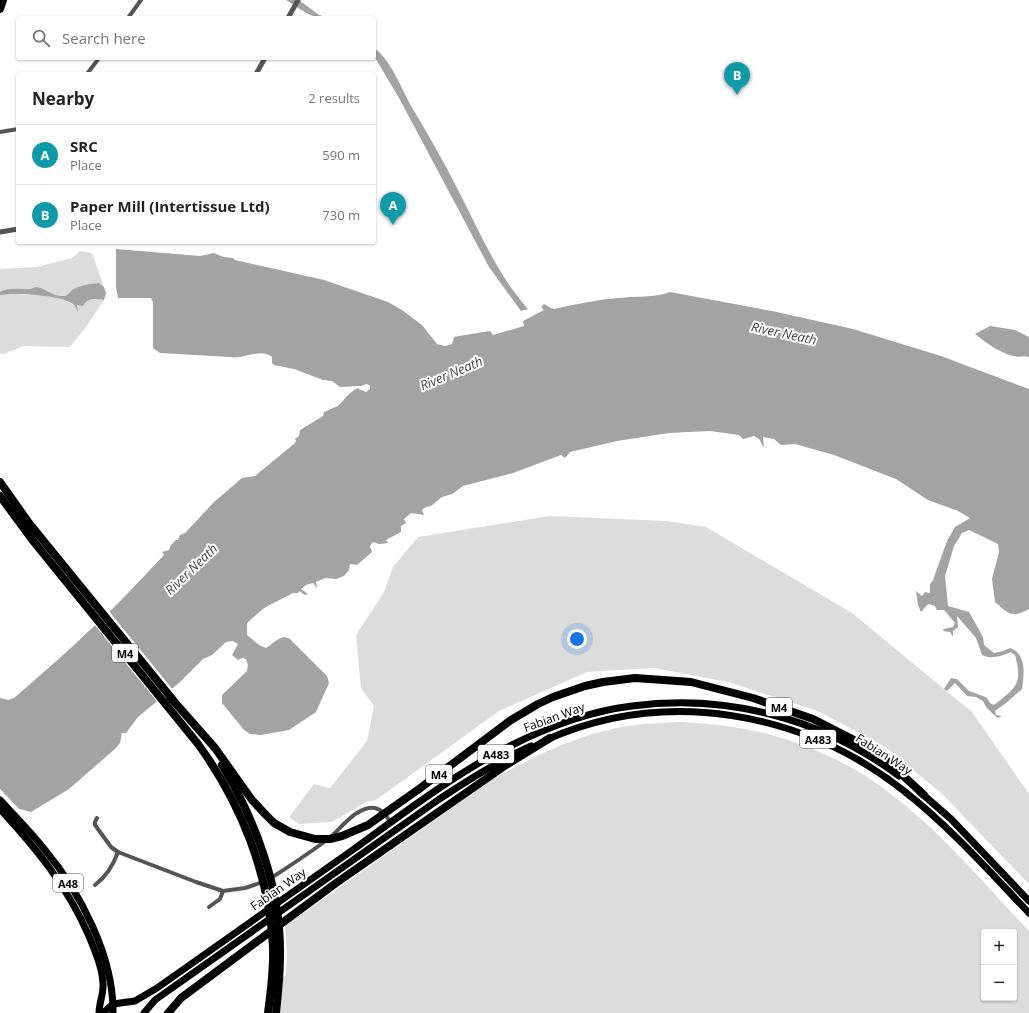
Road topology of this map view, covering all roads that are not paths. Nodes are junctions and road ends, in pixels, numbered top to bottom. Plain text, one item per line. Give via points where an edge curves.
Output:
1 (3, 0) edge
2 (141, 0) edge
3 (298, 0) edge
4 (0, 9) edge
5 (290, 15) edge
6 (129, 16) edge
7 (98, 60) edge
8 (264, 60) edge
9 (88, 72) edge
10 (257, 72) edge
11 (16, 129) edge
12 (0, 132) edge
13 (16, 229) edge
14 (0, 232) edge
15 (0, 482) edge
16 (0, 496) edge
17 (170, 697) junction
18 (550, 738) junction
19 (924, 795) junction
20 (0, 800) edge
21 (0, 810) edge
22 (97, 818) dead end
23 (391, 822) junction
24 (118, 852) junction
25 (95, 885) dead end
26 (223, 891) junction
27 (1029, 900) edge
28 (209, 907) dead end
29 (1029, 913) edge
30 (107, 983) junction
31 (269, 987) junction
32 (113, 1004) junction
33 (99, 1013) edge
34 (103, 1013) edge
35 (113, 1013) edge
36 (144, 1013) edge
37 (168, 1013) edge
38 (263, 1013) edge
39 (268, 1013) edge
40 (276, 1013) edge

1 - 4 highway
2 - 6 street
3 - 5 street
7 - 9 street
8 - 10 street
11 - 12 street
13 - 14 street
15 - 17 highway, M4 via 29,523
16 - 31 highway, M4 via 34,542 198,744 224,784 246,829 260,870 272,934 273,960
17 - 19 highway, M4 via 215,748 266,816 290,832 306,838 336,838 377,819 530,708 571,690 611,680 635,678 691,682 753,698 813,719 885,759
17 - 40 highway, M4 via 201,734 220,762 255,832 278,918 280,955
18 - 29 main road, Fabian Way / A483 via 598,722 668,712 707,712 736,716 776,724 803,733 855,757 904,790 934,815
18 - 36 main road, Fabian Way / A483 via 508,757 438,800 156,1000
18 - 37 highway, M4 via 506,765 336,883 181,998
19 - 23 main road, Fabian Way / A483 via 882,763 805,724 736,707 664,703 608,711 570,720 544,730 477,764
19 - 27 main road, Fabian Way / A483
20 - 30 main road, A48 via 46,850 71,886 96,935 107,967
21 - 30 main road, A48 via 40,854 68,896 82,921
22 - 24 street via 95,826
23 - 26 street via 377,808 360,811 328,839 266,881 245,888
23 - 32 main road, Fabian Way / A483 via 157,988 135,1001
24 - 25 street via 110,871
24 - 26 street
26 - 28 street via 220,899
30 - 32 main road, A48
30 - 33 main road, A48
31 - 38 highway, M4
31 - 39 highway, M4
32 - 34 main road
32 - 35 main road, A48

